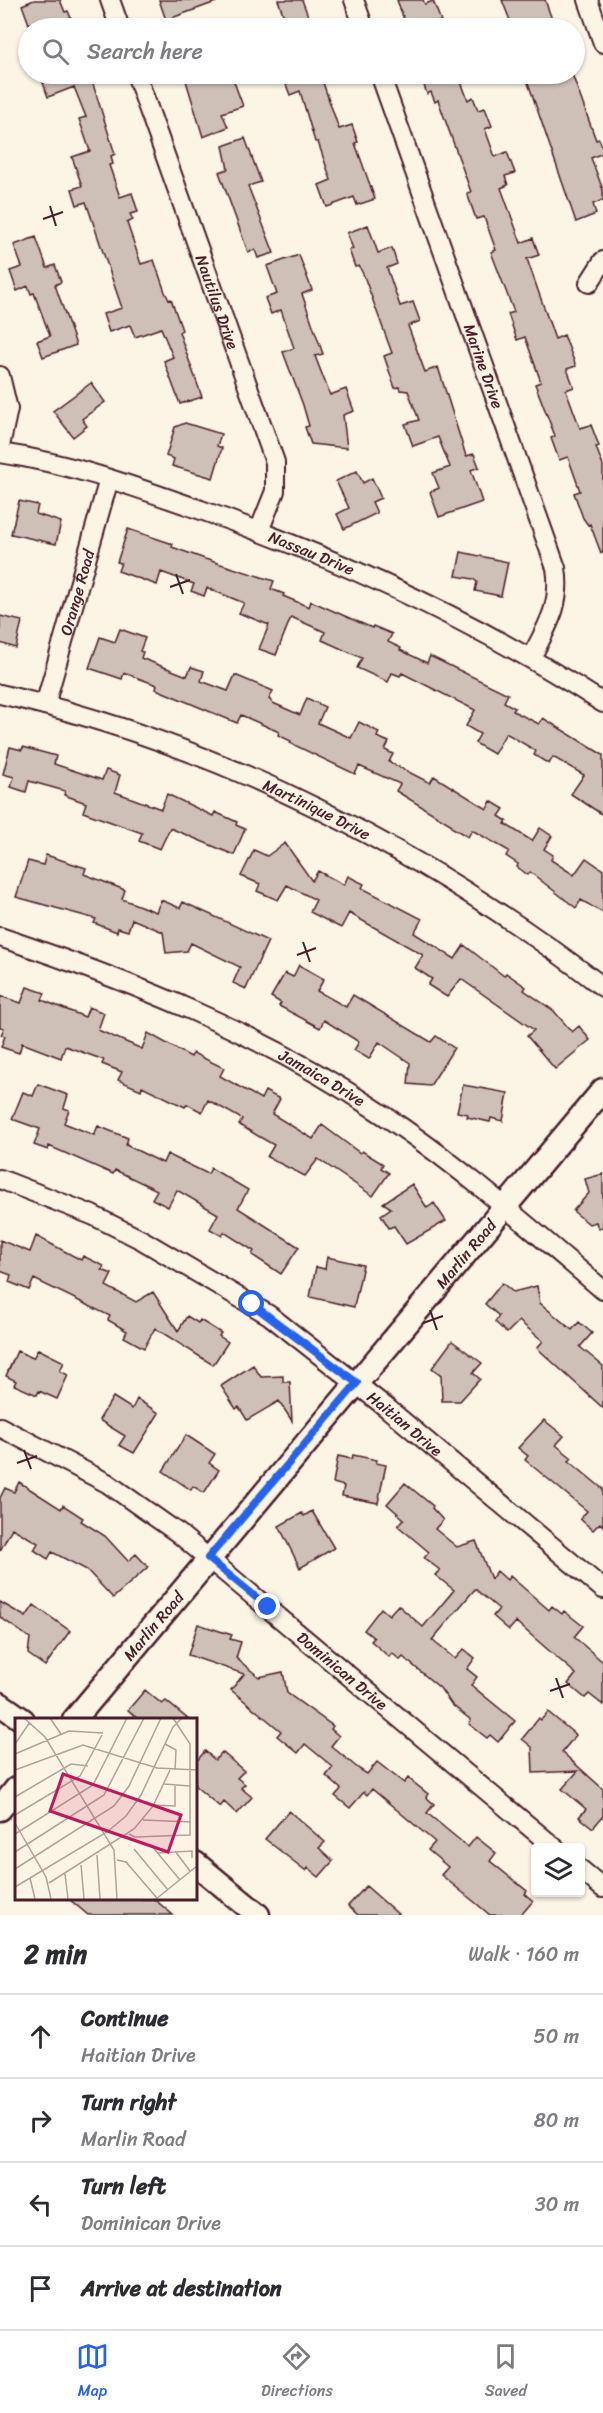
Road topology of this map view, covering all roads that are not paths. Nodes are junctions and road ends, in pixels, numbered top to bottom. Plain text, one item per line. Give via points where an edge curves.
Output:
1 (110, 0) edge
2 (354, 0) edge
3 (588, 0) edge
4 (116, 18) edge
5 (360, 18) edge
6 (603, 43) edge
7 (140, 84) edge
8 (384, 84) edge
9 (603, 261) edge
10 (589, 283) dead end
11 (0, 376) edge
12 (0, 446) edge
13 (0, 453) edge
14 (109, 479) junction
15 (259, 531) junction
16 (531, 658) junction
17 (0, 694) edge
18 (603, 703) edge
19 (45, 705) junction
20 (0, 937) edge
21 (603, 987) edge
22 (603, 1090) edge
23 (0, 1179) edge
24 (504, 1207) junction
25 (603, 1290) edge
26 (357, 1383) junction
27 (0, 1427) edge
28 (208, 1558) junction
29 (603, 1589) edge
30 (0, 1704) edge
31 (20, 1718) edge
32 (76, 1718) edge
33 (15, 1790) edge
34 (0, 1809) edge
35 (549, 1843) edge
36 (196, 1864) edge
37 (585, 1873) edge
38 (603, 1888) edge
39 (258, 1915) edge

1 - 4 street
2 - 5 street
3 - 6 street
7 - 15 street, Nautilus Drive via 275,462 275,491
8 - 16 street, Marine Drive via 556,568 557,602
9 - 10 street
11 - 12 street via 8,409
13 - 14 street, Nassau Drive
14 - 15 street, Nassau Drive
14 - 19 street, Orange Road
15 - 16 street, Nassau Drive via 407,593
16 - 18 street, Nassau Drive
17 - 19 street, Martinique Drive
19 - 21 street, Martinique Drive via 194,755 337,819 415,860 496,910 543,940
20 - 24 street, Jamaica Drive via 155,992 262,1043 380,1113
22 - 24 street, Marlin Road
23 - 26 street, Haitian Drive via 92,1215 189,1266 269,1315
24 - 25 street, Jamaica Drive
24 - 26 street, Marlin Road
26 - 28 street, Marlin Road
26 - 29 street, Haitian Drive
27 - 28 street, Dominican Drive via 107,1483
28 - 32 street, Marlin Road
28 - 35 street, Dominican Drive
30 - 31 street
33 - 34 street
36 - 39 street
37 - 38 street

